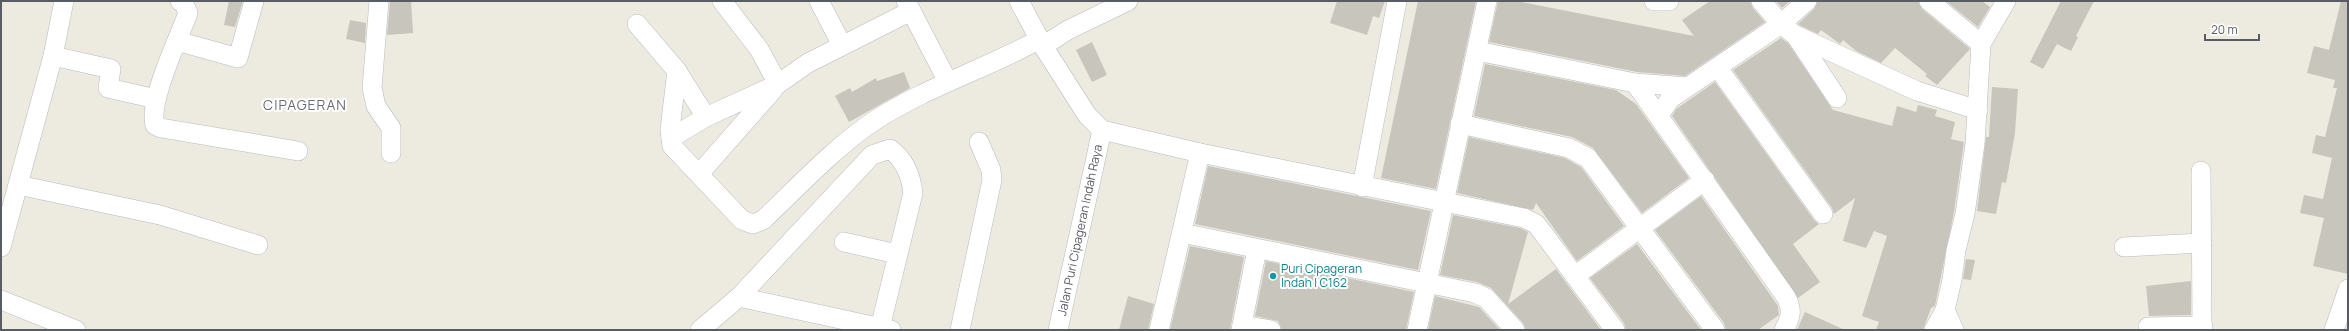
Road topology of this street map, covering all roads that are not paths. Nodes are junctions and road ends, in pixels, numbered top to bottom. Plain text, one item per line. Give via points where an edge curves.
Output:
1 (64, 1) edge
2 (180, 1) edge
3 (254, 1) edge
4 (379, 1) edge
5 (722, 1) edge
6 (819, 1) edge
7 (1019, 1) edge
8 (1397, 1) edge
9 (1487, 1) edge
10 (1654, 1) edge
11 (1669, 1) edge
12 (1761, 1) edge
13 (1807, 1) edge
14 (1929, 1) edge
15 (2006, 1) edge
16 (1122, 2) edge
17 (908, 6) edge
18 (637, 24) dead end
19 (1780, 24) junction
20 (1795, 35) junction
21 (177, 42) junction
22 (1041, 42) junction
23 (1981, 44) junction
24 (842, 45) junction
25 (1477, 51) junction
26 (53, 56) junction
27 (1718, 68) junction
28 (678, 71) junction
29 (948, 82) junction
30 (1635, 83) junction
31 (778, 84) junction
32 (1687, 86) junction
33 (1837, 98) dead end
34 (156, 99) junction
35 (1978, 110) junction
36 (1659, 115) junction
37 (706, 117) junction
38 (1460, 124) junction
39 (1102, 130) junction
40 (671, 138) junction
41 (979, 142) dead end
42 (298, 151) dead end
43 (391, 153) dead end
44 (1200, 153) junction
45 (2201, 171) dead end
46 (699, 174) junction
47 (1705, 180) junction
48 (18, 185) junction
49 (1362, 187) junction
50 (1445, 202) junction
51 (1823, 214) dead end
52 (1639, 227) junction
53 (1182, 233) junction
54 (844, 242) dead end
55 (2202, 243) junction
56 (258, 245) dead end
57 (1, 247) edge
58 (2124, 247) dead end
59 (1257, 248) junction
60 (897, 254) junction
61 (1575, 276) junction
62 (1427, 282) junction
63 (2348, 289) edge
64 (739, 297) junction
65 (1, 300) edge
66 (1945, 310) junction
67 (1242, 327) edge
68 (2148, 327) dead end
69 (2202, 328) edge
70 (886, 329) edge
71 (76, 330) edge
72 (700, 330) edge
73 (960, 330) edge
74 (1058, 330) edge
75 (1159, 330) edge
76 (1271, 330) edge
77 (1417, 330) edge
78 (1515, 330) edge
79 (1615, 330) edge
80 (1715, 330) edge
81 (1784, 330) edge
82 (1934, 330) edge
83 (1954, 330) edge
84 (2334, 330) edge

1 - 26 street
2 - 21 street via 188,13
3 - 21 street via 238,58
4 - 43 street via 372,88 376,106 391,128
5 - 31 street via 759,49
6 - 24 street
7 - 22 street
8 - 49 street
9 - 25 street
10 - 11 street
12 - 19 street
13 - 19 street
14 - 23 street
15 - 23 street
16 - 22 street
17 - 24 street
17 - 29 street
18 - 28 street
19 - 20 street
19 - 27 street
20 - 33 street
20 - 35 street via 1917,90
21 - 34 street
22 - 29 street
22 - 39 street via 1087,115
23 - 35 street
24 - 31 street via 808,62
25 - 30 street
25 - 38 street
26 - 34 street via 111,69 108,88
26 - 48 street
27 - 32 street
27 - 51 street
28 - 37 street
28 - 40 street
29 - 46 street via 874,121 831,157 764,220 753,224 742,220
30 - 32 street
30 - 36 street
31 - 37 street
31 - 46 street
32 - 36 street via 1670,99
34 - 42 street via 154,120 161,128
35 - 66 street via 1965,214
36 - 47 street
37 - 40 street
38 - 50 street
38 - 52 street via 1581,152
39 - 44 street
39 - 74 street, Jalan Puri Cipageran Indah Raya
40 - 46 street via 672,146
41 - 73 street via 991,170 992,180
44 - 49 street
44 - 53 street
45 - 55 street
47 - 52 street
47 - 81 street via 1786,296 1791,318
48 - 56 street via 160,215
48 - 57 street
49 - 50 street
50 - 61 street via 1524,218 1536,224
50 - 62 street
52 - 61 street
52 - 80 street
53 - 59 street
53 - 75 street
54 - 60 street
55 - 58 street
55 - 69 street
59 - 62 street
59 - 67 street
60 - 64 street via 913,193 911,180 897,154 890,149 884,149 872,155
60 - 70 street
61 - 79 street
62 - 77 street
62 - 78 street via 1486,298
63 - 84 street
64 - 70 street
64 - 72 street
65 - 71 street via 50,322
66 - 82 street
66 - 83 street
67 - 76 street
68 - 69 street

